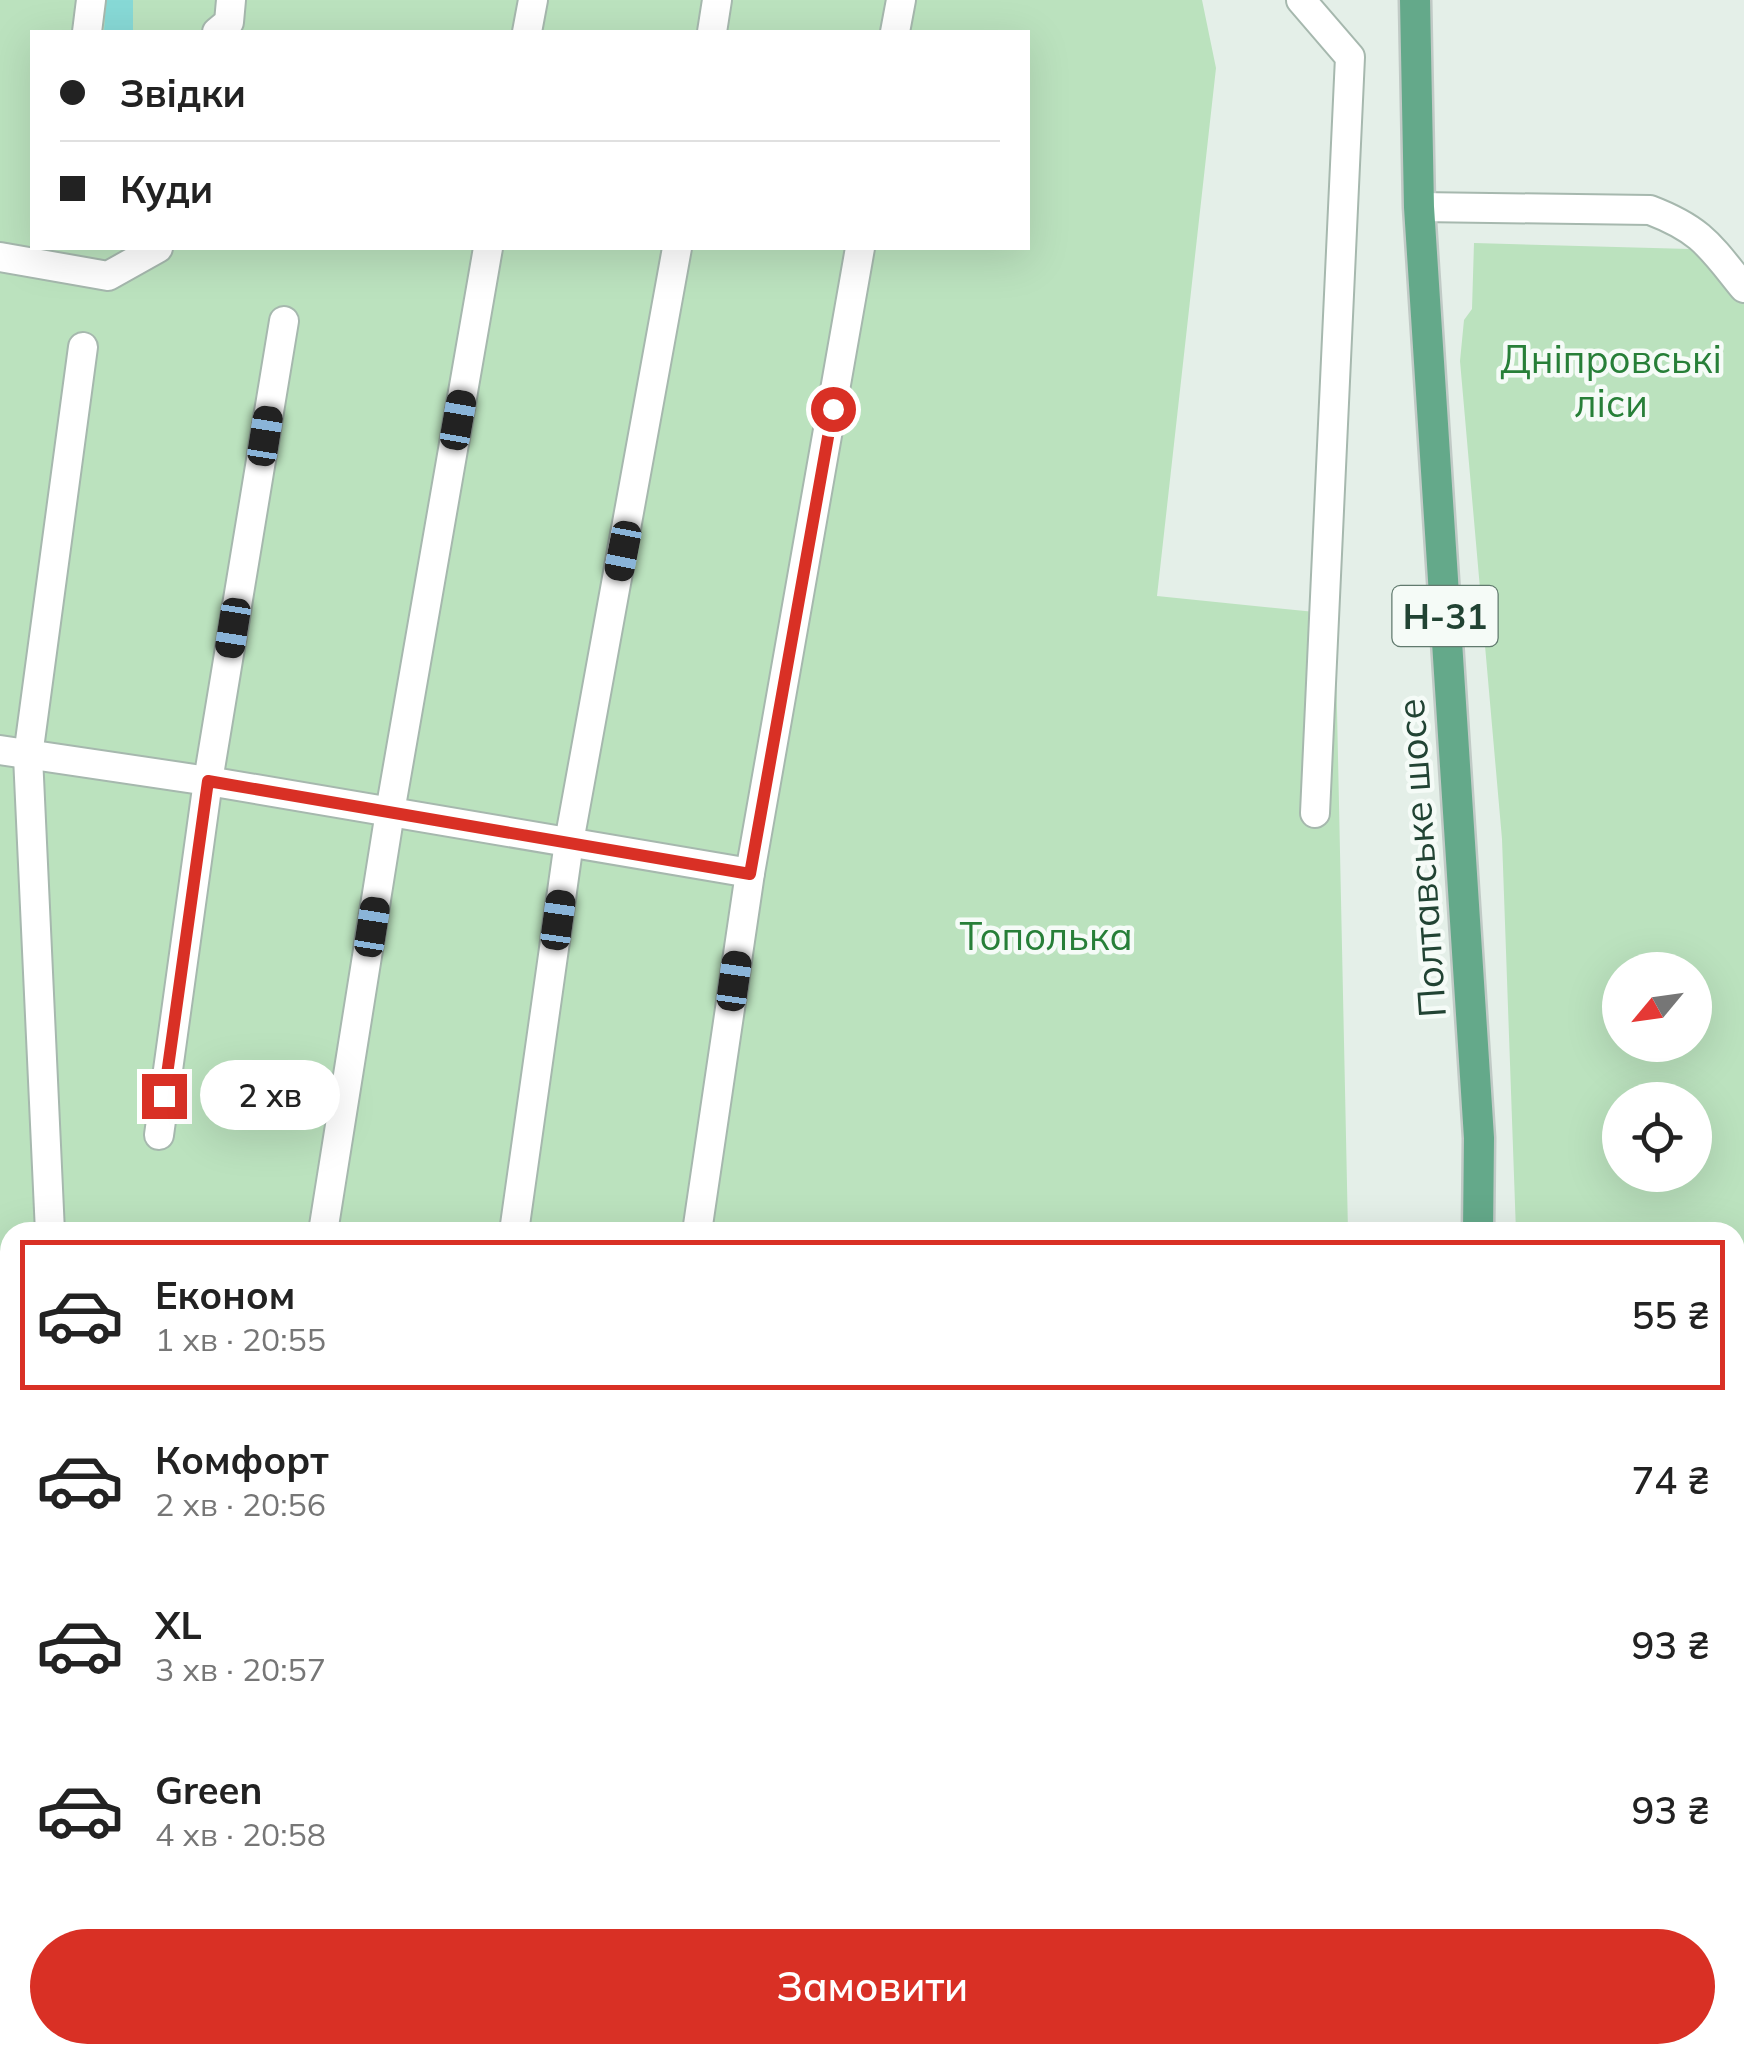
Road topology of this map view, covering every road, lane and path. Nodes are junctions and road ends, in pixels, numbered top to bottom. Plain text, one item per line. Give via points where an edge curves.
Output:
1 (91, 0) edge
2 (232, 0) edge
3 (533, 0) edge
4 (717, 0) edge
5 (901, 0) edge
6 (1301, 0) edge
7 (1415, 0) edge
8 (88, 30) edge
9 (219, 30) edge
10 (527, 30) edge
11 (712, 30) edge
12 (896, 30) edge
13 (1419, 207) junction
14 (154, 250) edge
15 (488, 250) edge
16 (677, 250) edge
17 (860, 250) edge
18 (0, 257) edge
19 (73, 258) edge
20 (1744, 288) edge
21 (284, 321) dead end
22 (83, 347) dead end
23 (0, 750) edge
24 (28, 756) junction
25 (208, 781) junction
26 (390, 812) junction
27 (1315, 813) dead end
28 (569, 842) junction
29 (750, 874) junction
30 (159, 1135) dead end
31 (50, 1222) edge
32 (325, 1222) edge
33 (515, 1222) edge
34 (698, 1222) edge
35 (1478, 1222) edge

1 - 8 lane
2 - 9 lane via 229,22
3 - 10 lane
4 - 11 lane
5 - 12 lane
6 - 27 lane via 1350,57
7 - 13 main road, Полтавське шосе / Н-31
13 - 20 lane via 1650,210 1702,237
13 - 35 main road, Полтавське шосе / Н-31 via 1479,1138
14 - 19 lane via 108,276
15 - 26 lane
16 - 28 lane
17 - 29 lane
18 - 19 lane
21 - 25 lane
22 - 24 lane
23 - 24 lane
24 - 25 lane
24 - 31 lane
25 - 26 lane
25 - 30 lane
26 - 28 lane
26 - 32 lane
28 - 29 lane
28 - 33 lane
29 - 34 lane

